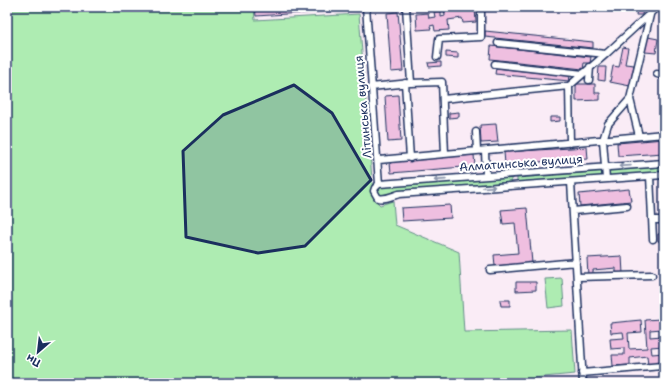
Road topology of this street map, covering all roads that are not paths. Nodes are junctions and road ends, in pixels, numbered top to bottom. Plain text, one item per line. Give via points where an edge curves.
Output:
1 (366, 7) edge
2 (406, 7) edge
3 (481, 7) edge
4 (657, 7) edge
5 (650, 15) junction
6 (498, 43) dead end
7 (606, 54) junction
8 (437, 57) dead end
9 (496, 64) dead end
10 (590, 68) junction
11 (582, 74) junction
12 (657, 74) dead end
13 (664, 76) edge
14 (589, 80) dead end
15 (408, 83) junction
16 (569, 86) junction
17 (371, 87) junction
18 (443, 99) junction
19 (630, 99) junction
20 (476, 132) dead end
21 (664, 134) edge
22 (639, 136) junction
23 (603, 140) junction
24 (570, 143) junction
25 (477, 151) junction
26 (485, 151) junction
27 (445, 154) junction
28 (410, 158) junction
29 (378, 160) junction
30 (664, 163) edge
31 (606, 167) junction
32 (664, 175) edge
33 (486, 176) junction
34 (650, 176) junction
35 (606, 179) junction
36 (571, 182) junction
37 (379, 184) junction
38 (381, 199) joint
39 (627, 206) dead end
40 (573, 211) junction
41 (653, 220) junction
42 (664, 220) edge
43 (653, 239) dead end
44 (576, 262) junction
45 (490, 270) dead end
46 (652, 275) dead end
47 (577, 277) junction
48 (662, 366) dead end
49 (582, 373) junction
50 (583, 383) edge

1 - 17 street, Літинська вулиця
2 - 15 street
3 - 8 street via 481,37 439,39
4 - 5 street
5 - 7 street
5 - 19 street
6 - 7 street
7 - 10 street
9 - 11 street
10 - 11 street
10 - 14 street
11 - 16 street
12 - 13 street
15 - 17 street
15 - 18 street via 442,82
15 - 28 street
16 - 18 street
16 - 24 street
17 - 29 street, Літинська вулиця
18 - 27 street
19 - 22 street
19 - 23 street via 608,124
20 - 25 street
21 - 22 street
22 - 23 street
23 - 24 street
23 - 31 street
24 - 26 street
25 - 26 street
25 - 27 street
26 - 33 street
27 - 28 street
28 - 29 street
29 - 37 street, Літинська вулиця
30 -> 31 street, Алматинська вулиця
31 - 33 street, Алматинська вулиця
31 - 35 street
32 - 34 street, Алматинська вулиця
33 -> 37 street, Алматинська вулиця
34 - 35 street, Алматинська вулиця
34 - 41 street
35 - 36 street, Алматинська вулиця
38 -> 36 street, Алматинська вулиця via 399,194
36 - 40 street
37 - 38 street, Літинська вулиця via 374,191
39 - 40 street
40 - 44 street
41 - 42 street
41 - 43 street
44 - 45 street
44 - 47 street
46 - 47 street
47 - 49 street
48 - 49 street
49 - 50 street

